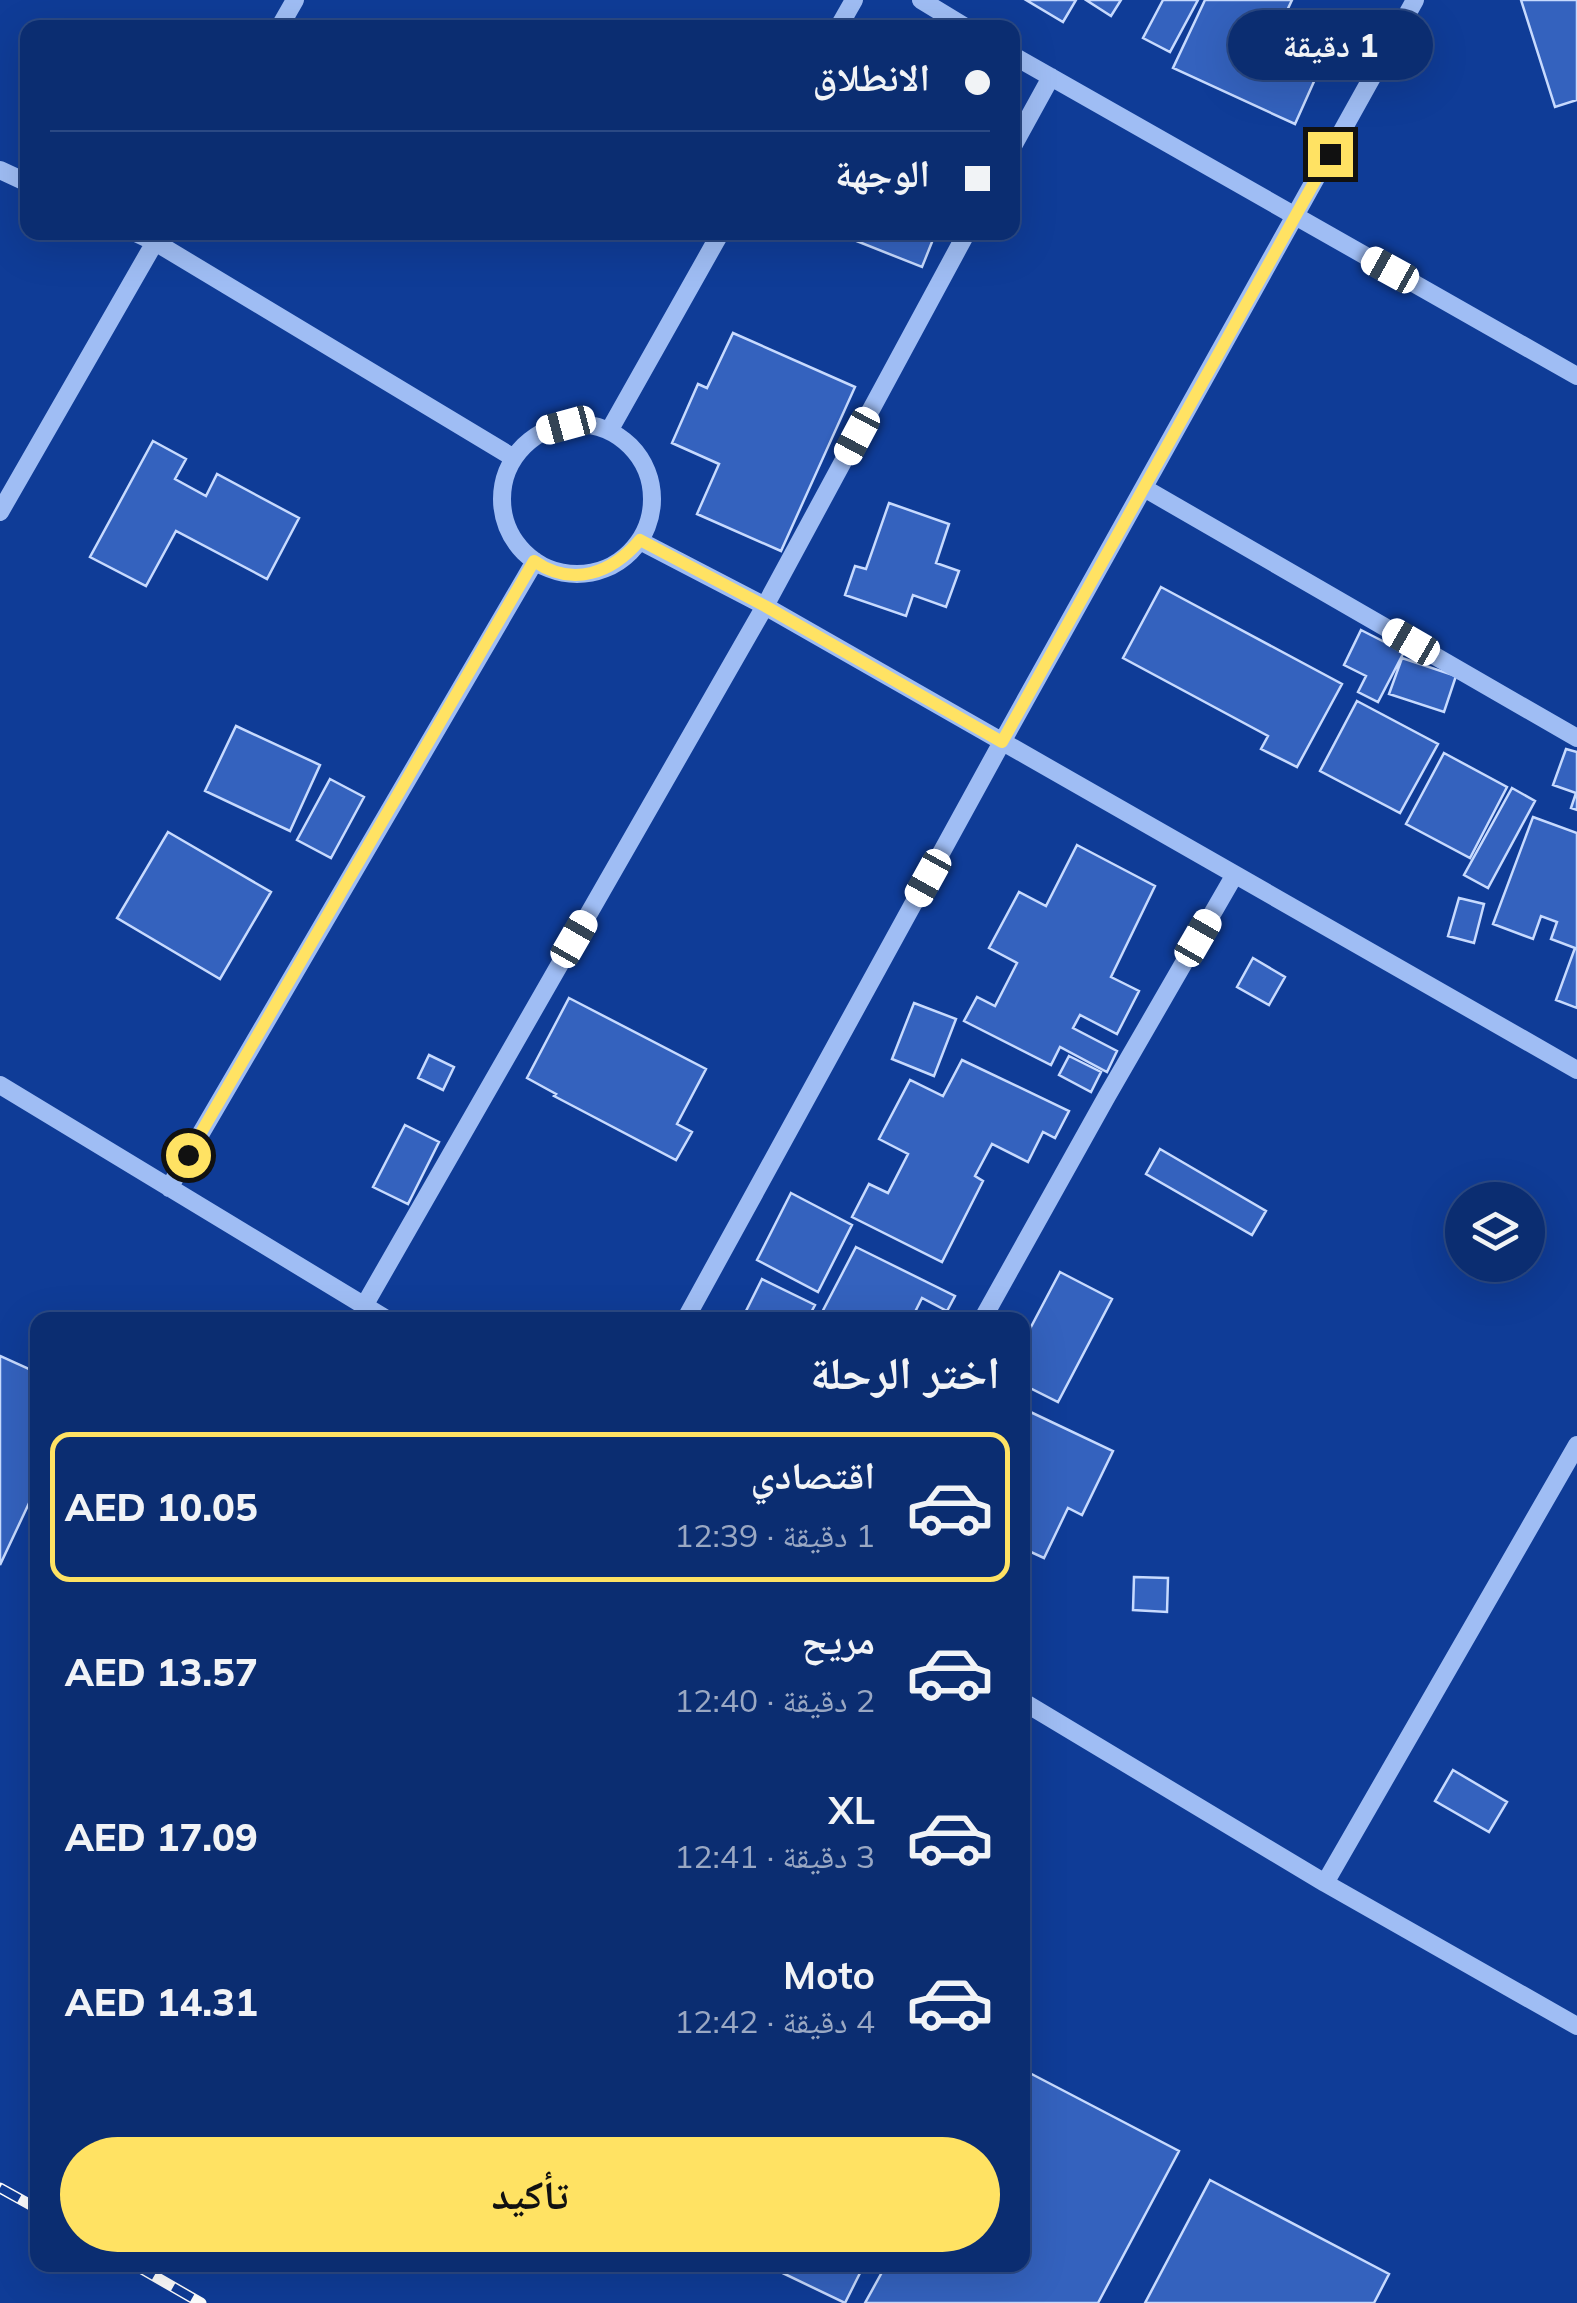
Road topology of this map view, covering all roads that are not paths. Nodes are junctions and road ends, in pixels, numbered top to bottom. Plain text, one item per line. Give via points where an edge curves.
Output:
1 (921, 0) edge
2 (1416, 0) edge
3 (954, 20) edge
4 (1020, 59) edge
5 (1050, 77) junction
6 (1020, 133) edge
7 (1296, 216) junction
8 (156, 240) edge
9 (163, 240) edge
10 (717, 240) edge
11 (963, 240) edge
12 (1577, 376) edge
13 (609, 431) junction
14 (514, 458) junction
15 (1144, 488) junction
16 (0, 512) edge
17 (640, 540) junction
18 (534, 561) junction
19 (765, 606) junction
20 (1577, 738) edge
21 (1002, 742) junction
22 (1234, 876) junction
23 (1577, 1070) edge
24 (0, 1085) edge
25 (168, 1188) junction
26 (364, 1306) junction
27 (374, 1312) edge
28 (689, 1312) edge
29 (986, 1312) edge
30 (1577, 1445) edge
31 (1030, 1706) edge
32 (1325, 1883) junction
33 (1577, 2026) edge

1 - 3 street
2 - 7 street
4 - 5 street
5 - 6 street
5 - 7 street
7 - 12 street
7 - 15 street
8 - 16 street
9 - 14 street
10 - 13 street
11 - 19 street
13 - 14 street via 588,425 546,430
13 - 17 street via 641,459 650,479 650,522
14 - 18 street via 504,478 504,520
15 - 20 street
15 - 21 street
17 - 18 street via 608,569 587,574 565,574
17 - 19 street
18 - 25 street
19 - 21 street
19 - 26 street
21 - 22 street
21 - 28 street
22 - 23 street
22 - 29 street
24 - 25 street
25 - 26 street
26 - 27 street
30 - 32 street
31 - 32 street
32 - 33 street

